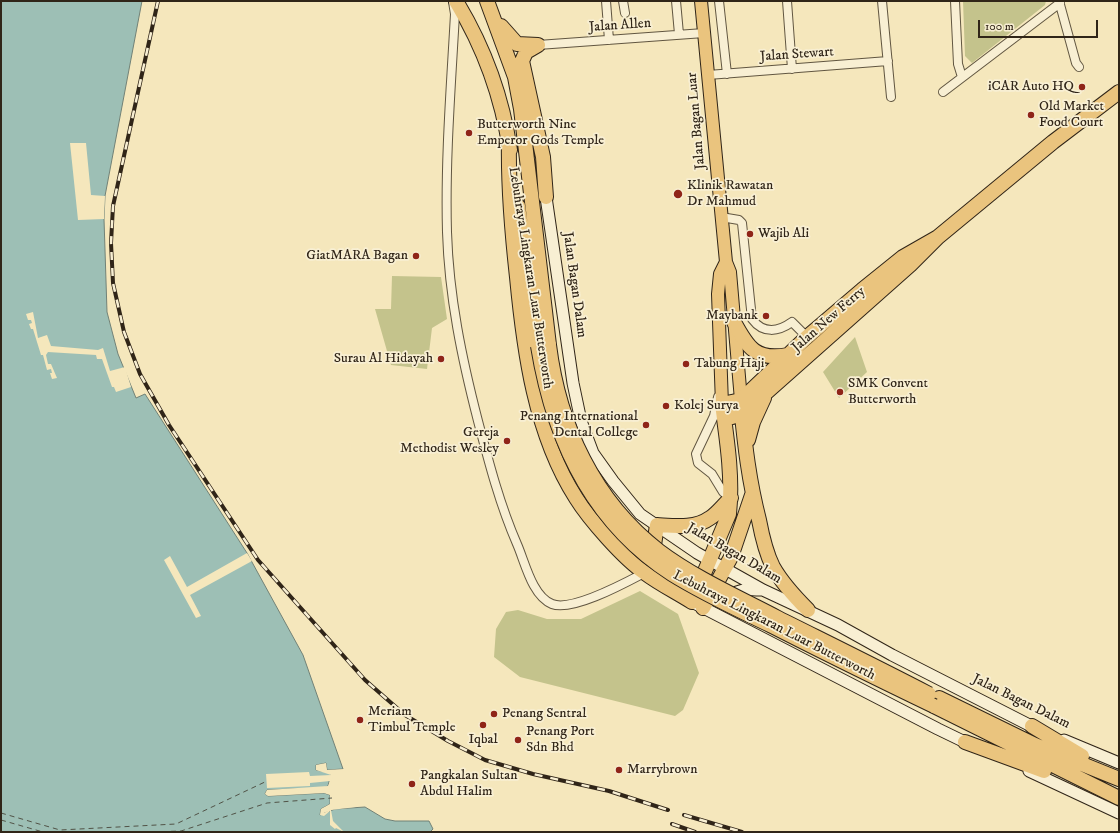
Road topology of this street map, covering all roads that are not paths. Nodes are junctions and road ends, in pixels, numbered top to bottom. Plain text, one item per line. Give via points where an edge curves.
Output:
1 (453, 1) edge
2 (456, 1) edge
3 (487, 1) edge
4 (606, 1) edge
5 (624, 1) edge
6 (676, 1) edge
7 (701, 1) edge
8 (719, 1) edge
9 (787, 1) edge
10 (882, 1) edge
11 (955, 1) edge
12 (1059, 2) edge
13 (625, 13) dead end
14 (493, 15) junction
15 (704, 32) junction
16 (679, 34) junction
17 (609, 40) junction
18 (538, 45) junction
19 (888, 61) junction
20 (1079, 66) dead end
21 (792, 69) junction
22 (727, 74) junction
23 (708, 75) junction
24 (515, 77) junction
25 (962, 77) junction
26 (943, 92) dead end
27 (1119, 92) edge
28 (891, 97) dead end
29 (509, 141) junction
30 (546, 197) junction
31 (721, 217) junction
32 (938, 237) junction
33 (726, 262) junction
34 (734, 322) junction
35 (808, 337) junction
36 (544, 346) junction
37 (788, 355) junction
38 (722, 380) junction
39 (771, 388) junction
40 (741, 400) junction
41 (722, 404) junction
42 (742, 414) junction
43 (724, 419) junction
44 (745, 455) junction
45 (752, 495) junction
46 (731, 498) junction
47 (657, 525) junction
48 (623, 554) junction
49 (710, 560) junction
50 (724, 569) junction
51 (644, 573) junction
52 (763, 590) junction
53 (697, 605) junction
54 (808, 610) junction
55 (728, 622) junction
56 (936, 702) junction
57 (1032, 726) junction
58 (965, 742) junction
59 (1119, 763) edge
60 (1103, 771) junction
61 (1119, 779) edge
62 (1086, 783) junction
63 (1119, 798) edge
64 (1119, 813) edge

1 - 51 street via 455,14 449,118 447,231 451,283 457,334 494,480 512,533 536,589 544,600 554,605 571,605
2 - 29 highway, Lebuhraya Lingkaran Luar Butterworth via 472,27 490,67
3 - 14 highway, Lebuhraya Lingkaran Luar Butterworth
4 - 17 street
5 - 13 street
6 - 16 street
7 - 15 main road, Jalan Bagan Luar
8 - 22 street
9 - 21 street
10 - 19 street
11 - 25 street via 958,64
12 - 20 street
12 - 25 street
14 - 18 highway via 513,42 521,45
14 - 24 highway, Lebuhraya Lingkaran Luar Butterworth
15 - 16 street, Jalan Allen
15 - 23 main road, Jalan Bagan Luar
16 - 17 street, Jalan Allen
17 - 18 street, Jalan Allen
18 - 30 highway via 526,52 522,61 543,157
19 - 21 street, Jalan Stewart
19 - 28 street
21 - 22 street, Jalan Stewart
22 - 23 street, Jalan Stewart
23 - 31 main road, Jalan Bagan Luar
24 - 30 highway via 528,119
24 - 36 highway, Lebuhraya Lingkaran Luar Butterworth via 527,150
25 - 26 street
27 - 32 highway, Jalan New Ferry via 1053,142
29 - 36 highway, Lebuhraya Lingkaran Luar Butterworth
29 - 48 highway via 508,180 521,314 525,350 537,401 556,461 576,498
30 - 47 street, Jalan Bagan Dalam via 572,383 581,421 594,453 613,481 640,514
31 - 33 main road, Jalan Bagan Luar
31 - 35 street via 739,220 742,223 752,319 756,325 771,332 782,329 792,322
32 - 35 highway, Jalan New Ferry via 903,257
32 - 39 highway, Jalan New Ferry
33 - 34 main road, Jalan Bagan Luar via 730,272
33 - 38 main road, Jalan Bagan Luar via 720,274 718,294
34 - 37 highway via 747,345 754,351 764,356
34 - 40 main road, Jalan Bagan Luar
35 - 37 highway, Jalan New Ferry
36 - 56 highway, Lebuhraya Lingkaran Luar Butterworth, bridge via 580,454 597,484 632,527 659,551 721,589
37 - 40 highway, Jalan New Ferry
38 - 41 main road, Jalan Bagan Luar
38 - 46 street via 714,416 696,454 698,463 712,474 723,492
39 - 42 highway, Jalan New Ferry
39 - 44 highway via 753,422
40 - 41 highway
40 - 42 highway
41 - 43 highway
42 - 43 highway, Jalan New Ferry
42 - 44 highway
43 - 46 highway
44 - 45 highway
45 - 50 highway via 731,557
45 - 54 highway via 773,567
46 - 47 highway via 710,518 697,524
46 - 49 highway via 728,518
47 - 48 highway via 654,545 649,552 633,557
47 - 49 street, Jalan Bagan Dalam
48 - 51 highway
49 - 50 street, Jalan Bagan Dalam
49 - 53 highway
50 - 52 street, Jalan Bagan Dalam
50 - 53 highway
51 - 53 highway
52 - 54 street, Jalan Bagan Dalam
52 - 55 street via 747,590 731,595 726,608
53 - 55 street
54 - 57 street, Jalan Bagan Dalam
55 - 58 street
56 - 60 highway, Lebuhraya Lingkaran Luar Butterworth
56 - 62 highway, Lebuhraya Lingkaran Luar Butterworth
57 - 59 street, Jalan Bagan Dalam
57 - 60 highway
58 - 62 highway via 1053,774
58 - 64 street
60 - 61 highway, Lebuhraya Lingkaran Luar Butterworth
62 - 63 highway, Lebuhraya Lingkaran Luar Butterworth

